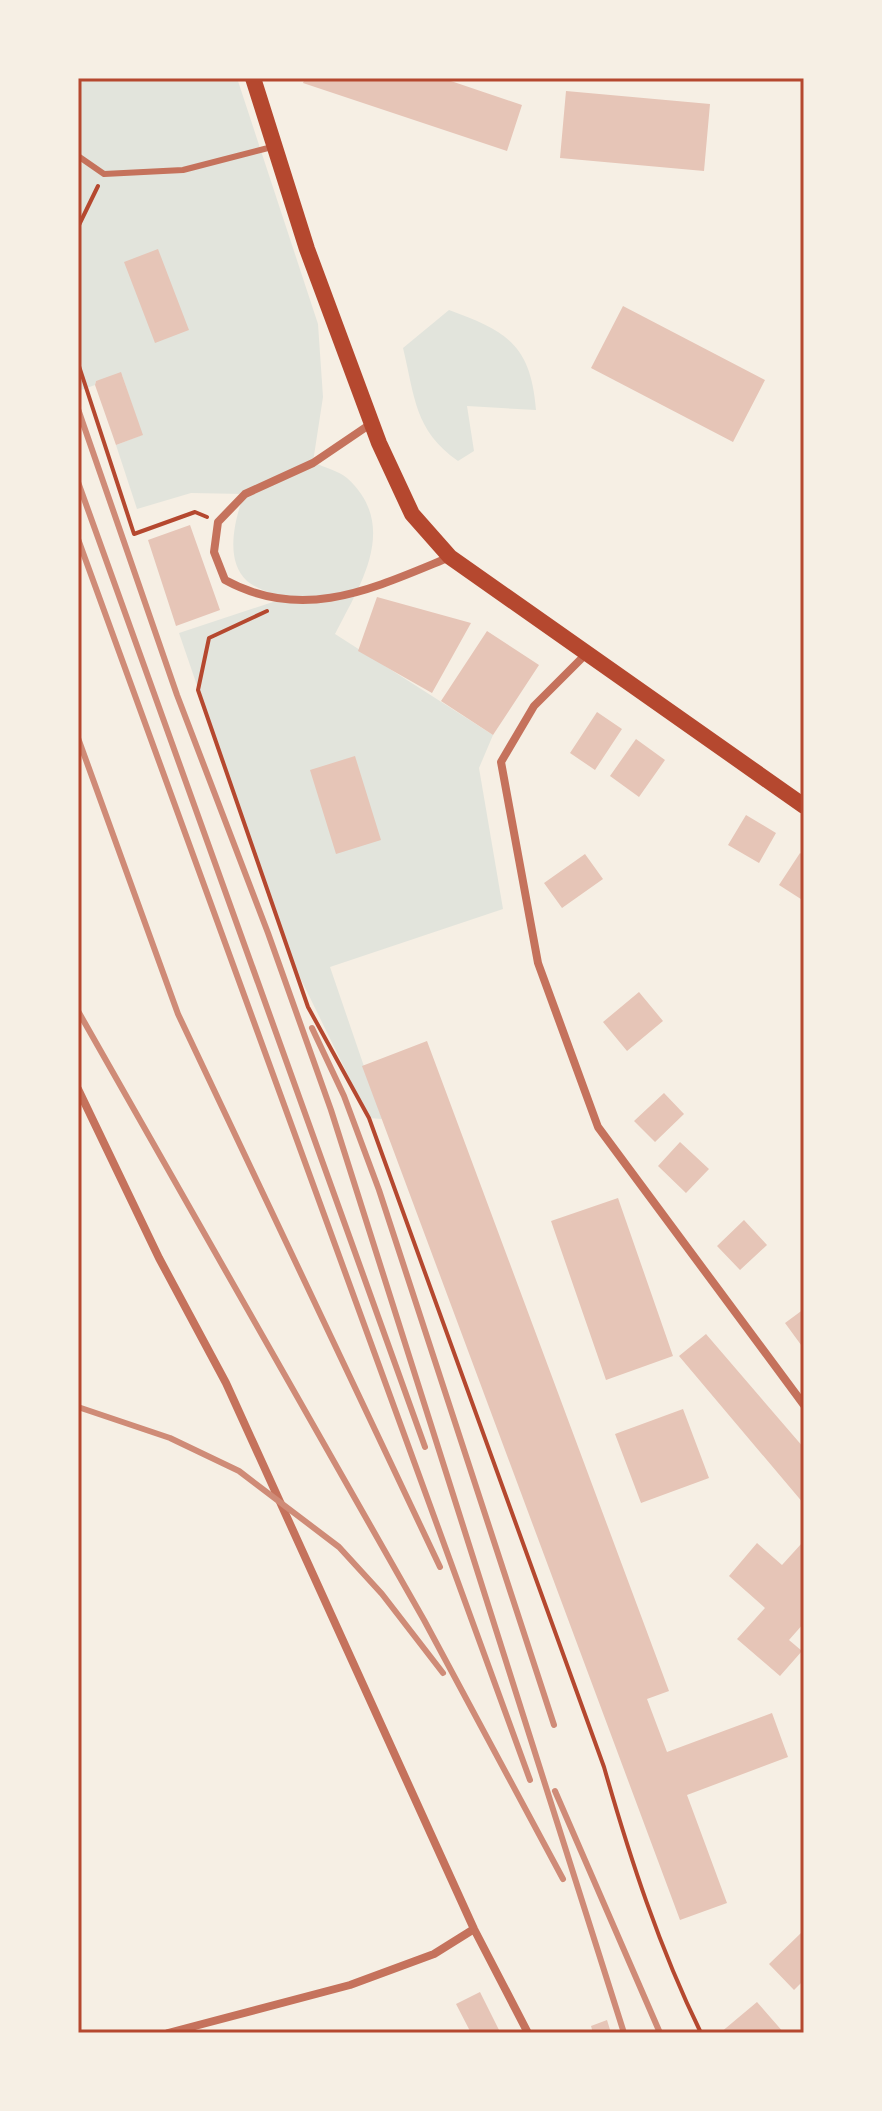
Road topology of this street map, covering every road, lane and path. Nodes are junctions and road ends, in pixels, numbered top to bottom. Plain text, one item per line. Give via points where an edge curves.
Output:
1 (253, 78) edge
2 (275, 146) junction
3 (78, 156) edge
4 (104, 174) junction
5 (78, 227) edge
6 (78, 363) edge
7 (372, 423) junction
8 (218, 522) junction
9 (450, 557) junction
10 (293, 600) junction
11 (586, 654) junction
12 (804, 806) edge
13 (78, 1089) edge
14 (804, 1405) edge
15 (474, 1929) junction
16 (168, 2033) edge
17 (528, 2033) edge
18 (701, 2033) edge

1 - 2 main road
2 - 4 lane via 183,170
2 - 7 main road
3 - 4 lane
4 - 5 path
6 - 8 path via 134,534 195,512
7 - 8 street via 313,463 245,494
7 - 9 main road via 412,514
8 - 10 street via 214,552 225,580 246,592
9 - 10 street via 358,595
9 - 11 main road
10 - 18 path via 209,638 198,690 308,1007 369,1118 599,1752 670,1970
11 - 12 main road
11 - 14 street via 534,706 501,762 538,963 598,1127
13 - 15 street via 226,1383
15 - 16 street via 434,1954 350,1985
15 - 17 street

